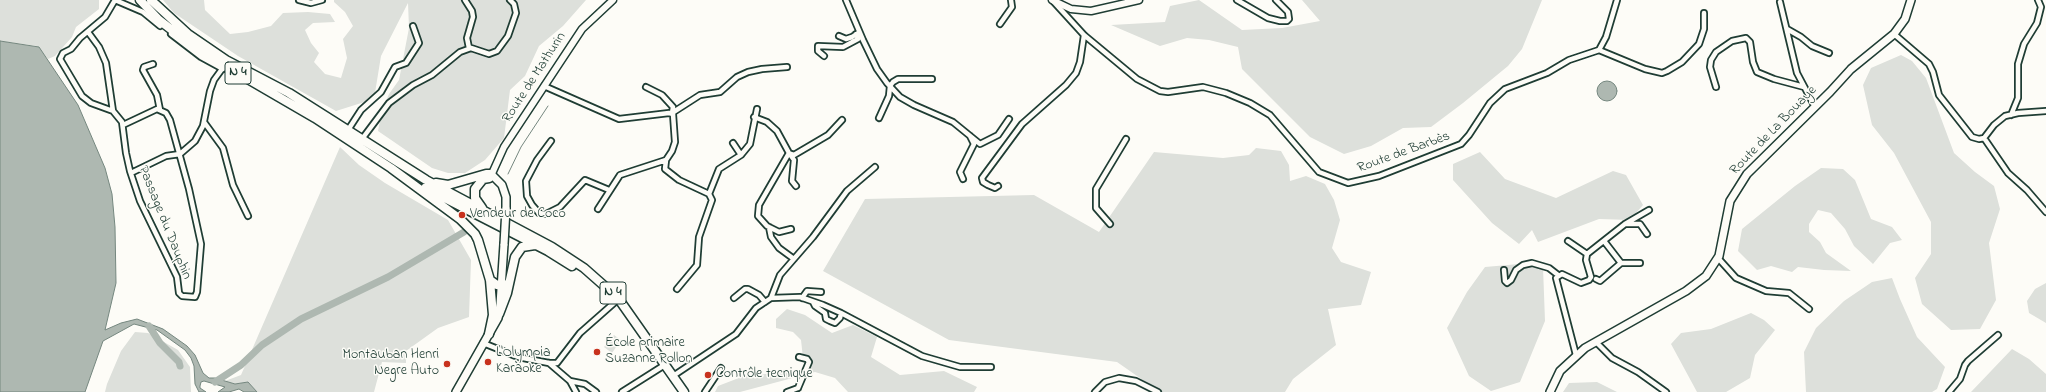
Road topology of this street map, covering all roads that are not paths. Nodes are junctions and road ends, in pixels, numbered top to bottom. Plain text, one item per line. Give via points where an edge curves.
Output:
1 (115, 0) edge
2 (140, 0) edge
3 (151, 0) edge
4 (158, 0) edge
5 (299, 0) edge
6 (322, 0) edge
7 (465, 0) edge
8 (510, 0) edge
9 (613, 0) edge
10 (846, 0) edge
11 (1011, 0) edge
12 (1139, 0) edge
13 (1237, 0) edge
14 (1276, 0) edge
15 (1617, 0) edge
16 (1911, 0) edge
17 (1053, 1) edge
18 (2039, 1) edge
19 (1780, 2) dead end
20 (2046, 7) edge
21 (1704, 13) dead end
22 (1000, 24) dead end
23 (413, 26) dead end
24 (1786, 29) junction
25 (88, 32) junction
26 (858, 33) junction
27 (188, 34) junction
28 (1894, 34) junction
29 (1084, 35) junction
30 (839, 36) dead end
31 (469, 48) junction
32 (1599, 50) junction
33 (1828, 53) dead end
34 (824, 56) dead end
35 (152, 64) dead end
36 (787, 67) dead end
37 (222, 69) junction
38 (932, 79) dead end
39 (544, 86) junction
40 (890, 86) junction
41 (1716, 86) dead end
42 (1804, 86) junction
43 (646, 87) dead end
44 (1815, 107) junction
45 (756, 109) dead end
46 (160, 110) junction
47 (113, 111) junction
48 (2046, 111) edge
49 (672, 113) junction
50 (2011, 114) junction
51 (754, 117) junction
52 (879, 118) dead end
53 (1009, 119) dead end
54 (842, 120) dead end
55 (204, 122) junction
56 (123, 125) junction
57 (345, 133) junction
58 (968, 133) junction
59 (1984, 138) junction
60 (362, 139) junction
61 (1126, 139) dead end
62 (551, 141) dead end
63 (733, 143) dead end
64 (789, 153) junction
65 (180, 154) junction
66 (741, 156) junction
67 (666, 160) junction
68 (404, 167) junction
69 (875, 167) dead end
70 (391, 168) junction
71 (131, 173) junction
72 (491, 176) junction
73 (963, 179) dead end
74 (796, 186) dead end
75 (998, 186) dead end
76 (609, 190) junction
77 (709, 194) junction
78 (598, 209) dead end
79 (484, 210) junction
80 (1649, 210) dead end
81 (2046, 212) edge
82 (248, 216) dead end
83 (1110, 224) dead end
84 (1625, 224) junction
85 (769, 226) junction
86 (791, 229) dead end
87 (1647, 234) dead end
88 (1568, 241) dead end
89 (1604, 241) junction
90 (535, 245) junction
91 (1587, 254) junction
92 (1718, 258) junction
93 (794, 259) junction
94 (1621, 262) junction
95 (1640, 263) dead end
96 (1504, 270) dead end
97 (1558, 275) junction
98 (1596, 279) dead end
99 (490, 280) junction
100 (509, 283) junction
101 (501, 290) junction
102 (677, 290) dead end
103 (821, 292) dead end
104 (734, 298) dead end
105 (771, 298) junction
106 (802, 298) junction
107 (765, 302) junction
108 (813, 302) junction
109 (614, 303) junction
110 (1809, 309) dead end
111 (496, 311) junction
112 (841, 313) junction
113 (489, 334) joint
114 (1998, 335) dead end
115 (1596, 342) junction
116 (483, 343) junction
117 (1576, 355) junction
118 (799, 357) dead end
119 (549, 363) junction
120 (663, 366) junction
121 (991, 367) dead end
122 (721, 368) dead end
123 (673, 376) junction
124 (570, 381) junction
125 (800, 390) edge
126 (456, 392) edge
127 (576, 392) edge
128 (596, 392) edge
129 (622, 392) edge
130 (682, 392) edge
131 (705, 392) edge
132 (786, 392) edge
133 (1095, 392) edge
134 (1158, 392) edge
135 (1550, 392) edge
136 (1666, 392) edge
137 (1949, 392) edge

1 - 25 street via 106,17
1 - 37 street via 143,12 188,48
2 - 57 highway, N 4 via 159,20 198,50
3 - 27 highway, N 4
4 - 27 highway
5 - 6 street via 311,3
7 - 31 street via 473,18 466,38
8 - 31 street via 516,13 508,36 501,46 494,54
9 - 39 street, Route de Mathurin via 582,29
10 - 26 street
11 - 22 street via 1012,7
12 - 17 street via 1091,11 1071,9
13 - 14 street via 1268,18 1287,21 1290,16 1288,12
15 - 32 street via 1606,37
16 - 28 main road, Route de La Bouaye via 1905,19
17 - 29 street, Route de Barbès
18 - 20 street
18 - 50 street via 2041,7 2037,23 2024,44 2018,64 2018,98
19 - 24 street
21 - 32 street via 1704,29 1699,44 1682,62 1662,73 1645,69
23 - 57 street via 418,43 406,64 395,67 381,92 361,110
24 - 33 street
24 - 42 street via 1797,72
25 - 47 street via 99,46 106,63
25 - 47 street via 74,47 63,53 60,60 82,96 90,103
26 - 30 street via 846,39
26 - 34 street via 858,39 843,48 818,46 816,49
26 - 40 street via 877,69
27 - 57 highway, N 4 via 226,60 289,93
28 - 44 main road, Route de La Bouaye via 1860,60
28 - 59 street via 1929,64 1939,95 1963,127 1972,137
29 - 32 street, Route de Barbès via 1137,79 1160,91 1195,87 1213,88 1258,107 1284,129 1319,172 1348,183 1379,176 1460,144 1490,103 1505,89 1533,79 1569,60
29 - 75 street via 1076,73 1022,124 982,178 988,185 995,188
31 - 60 street via 389,103
35 - 46 street via 143,70 157,95
36 - 49 street via 748,72 737,77 720,92 700,95
37 - 55 street via 210,91
37 - 57 street
38 - 40 street via 898,79
39 - 49 street via 619,119
39 - 72 street, Route de Mathurin via 504,147
40 - 52 street
40 - 58 street via 914,105 948,119
41 - 42 street via 1709,63 1716,52 1740,38 1746,38 1750,42 1753,62 1758,72 1774,79
42 - 44 street
43 - 49 street via 662,95 673,107
44 - 92 main road, Route de La Bouaye via 1758,162 1738,188 1730,201
45 - 51 street
46 - 56 street
46 - 65 street via 166,113 170,120
47 - 56 street, Passage du Dauphin
48 - 50 street
49 - 67 street via 675,121 675,142
50 - 59 street via 1999,120
51 - 64 street via 767,122 777,130
51 - 66 street via 750,144
53 - 58 street via 998,135 986,142 980,144
54 - 64 street via 828,135 794,155
55 - 65 street via 195,141
55 - 82 street via 223,148 233,185
56 - 71 street, Passage du Dauphin
57 - 60 highway, N 4
57 - 70 highway, N 4
58 - 73 street via 974,144 960,172
59 - 81 street via 2008,173
60 - 68 highway, N 4
61 - 83 street via 1096,189 1096,208
62 - 76 street via 526,181 527,196 539,213 546,214 560,207 585,180
63 - 66 street
64 - 74 street via 794,160 792,181
64 - 85 street via 759,205 758,216
65 - 71 street via 166,156
65 - 71 street, Passage du Dauphin via 201,244 195,297 182,296 179,293 177,277 151,225
66 - 77 street via 720,169
67 - 76 street via 620,175
67 - 77 street via 665,169 672,175
68 - 72 highway via 444,185 486,174
68 - 79 highway, N 4
69 - 93 street via 847,191 813,238
70 - 90 highway, N 4
70 - 99 highway via 470,229 478,240
72 - 79 highway via 479,182 474,192 476,201
72 - 101 main road, bridge via 499,180 506,197
76 - 78 street
77 - 102 street via 712,200 699,237 697,265
79 - 123 highway, N 4 via 552,246 596,277 618,298
80 - 84 street
84 - 87 street via 1640,224
84 - 89 street
85 - 86 street via 779,232
85 - 93 street via 771,237
88 - 91 street
89 - 91 street
89 - 94 street
90 - 100 highway via 522,247 517,252
90 - 109 highway, N 4 via 579,270 598,285
91 - 97 street via 1586,260 1591,277 1589,280 1581,283 1562,274
92 - 110 street via 1736,278 1766,291 1789,293
92 - 115 main road, Route de La Bouaye via 1706,276 1686,292
93 - 105 street via 780,275
94 - 95 street
94 - 98 street via 1600,281
96 - 97 street via 1507,282 1516,270 1532,263 1549,268
97 - 117 street via 1556,282
99 - 101 highway
99 - 111 highway
100 - 101 highway
100 - 111 highway
101 - 111 main road
103 - 106 street via 808,291
104 - 107 street via 744,289 748,289
105 - 106 street
105 - 107 street
106 - 108 street
107 - 123 street via 756,308 736,334
108 - 112 street via 824,304
108 - 112 street via 825,312 826,319 832,323 838,321
109 - 119 street via 580,333 560,360
109 - 120 highway, N 4
111 - 113 highway
112 - 121 street via 922,356 960,367
113 - 116 main road
114 - 137 street via 1968,360 1960,379
115 - 117 main road, Route de La Bouaye
115 - 136 street via 1612,358 1638,372
116 - 119 street via 518,357
116 - 126 main road
117 - 135 main road, Route de La Bouaye via 1560,371
118 - 125 street via 809,362
119 - 124 street
120 - 129 street
120 - 130 highway
122 - 131 street
123 - 130 highway, N 4
124 - 127 street
124 - 128 street via 585,384
125 - 132 street
133 - 134 street via 1105,382 1119,378 1136,381

